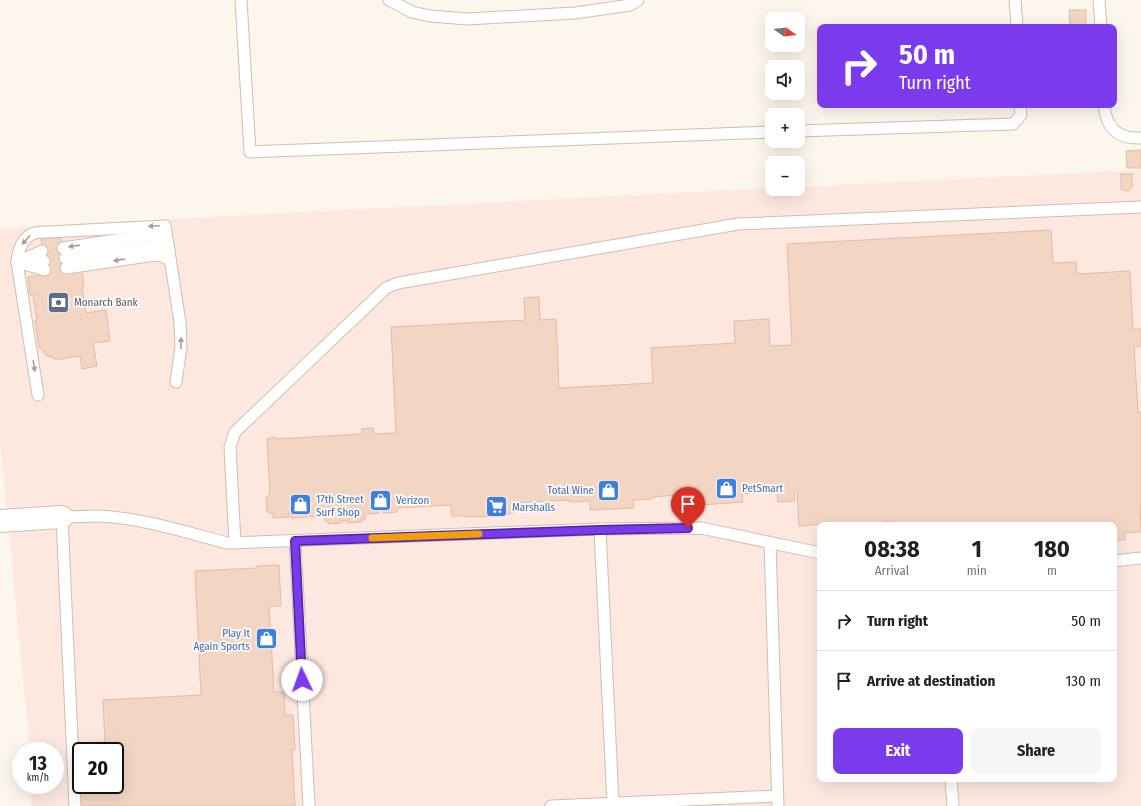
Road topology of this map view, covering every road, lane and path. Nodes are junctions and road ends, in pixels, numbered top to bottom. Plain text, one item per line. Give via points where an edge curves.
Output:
1 (241, 0) edge
2 (389, 0) edge
3 (638, 0) edge
4 (1015, 0) edge
5 (1099, 0) edge
6 (1017, 24) edge
7 (1101, 24) edge
8 (1020, 108) edge
9 (1104, 108) edge
10 (805, 131) edge
11 (765, 132) edge
12 (1141, 138) edge
13 (1141, 207) edge
14 (169, 250) junction
15 (17, 262) junction
16 (176, 382) dead end
17 (38, 395) dead end
18 (62, 517) junction
19 (0, 521) edge
20 (600, 530) junction
21 (295, 541) junction
22 (770, 542) junction
23 (235, 543) junction
24 (817, 552) edge
25 (1141, 558) edge
26 (1117, 561) edge
27 (952, 782) edge
28 (777, 801) edge
29 (613, 803) junction
30 (75, 806) edge
31 (309, 806) edge
32 (551, 806) edge
33 (953, 806) edge

1 - 11 lane via 250,152
2 - 3 lane via 430,16 467,19 575,13 630,6
4 - 6 lane
5 - 7 lane
8 - 10 lane via 1021,115 1013,124
9 - 12 lane via 1110,126 1118,133 1125,137
13 - 23 lane via 738,224 398,283 386,288 235,432 230,447
14 - 14 lane via 162,256 65,258 149,235 159,236
14 -> 15 lane via 165,226 48,232 31,234 23,242
16 -> 14 lane via 181,347 180,322
15 - 15 lane via 44,261
15 -> 17 lane
18 - 19 street
18 - 23 lane via 99,516 138,521
18 - 30 lane
20 - 21 lane
20 - 22 lane via 701,528
20 - 29 lane
21 - 23 lane
21 - 31 lane
22 - 24 lane
22 - 28 lane
25 - 26 lane
27 - 33 lane
28 - 29 lane
29 - 32 lane

